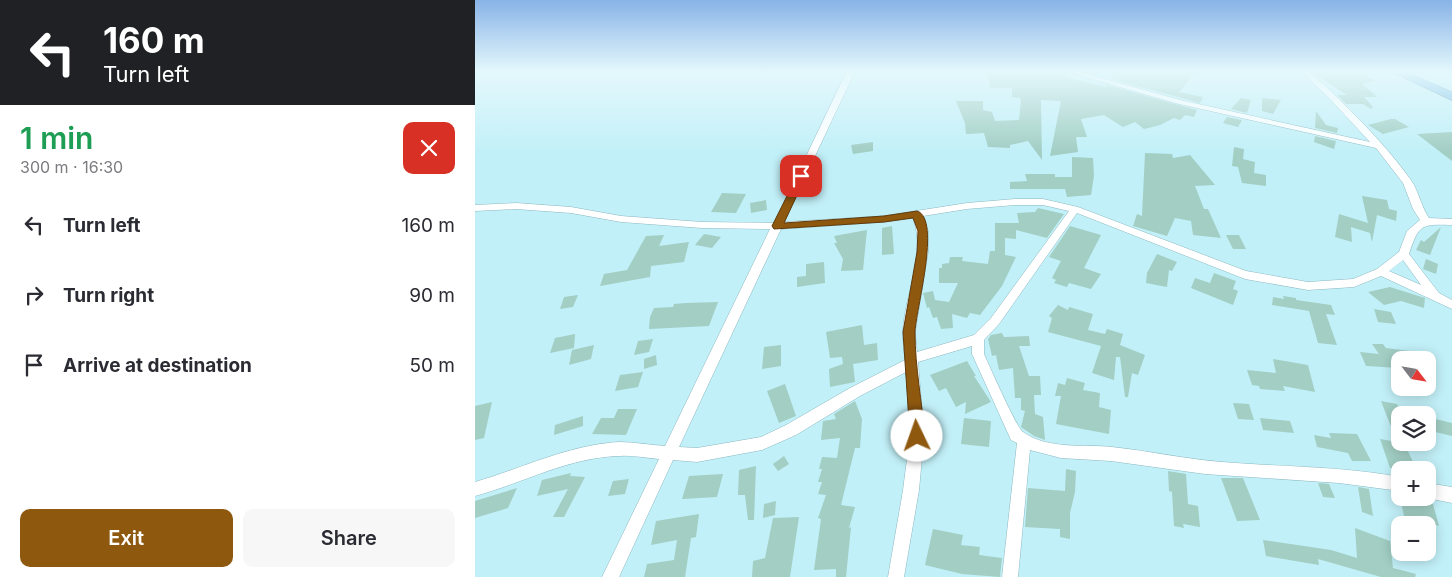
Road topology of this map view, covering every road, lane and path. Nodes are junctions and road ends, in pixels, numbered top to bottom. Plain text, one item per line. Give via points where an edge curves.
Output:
1 (838, 98) edge
2 (1164, 98) edge
3 (1334, 98) edge
4 (1378, 146) junction
5 (475, 208) edge
6 (1075, 209) junction
7 (917, 214) junction
8 (1426, 221) junction
9 (1452, 222) edge
10 (777, 226) junction
11 (1404, 254) junction
12 (1381, 272) junction
13 (1437, 297) junction
14 (1452, 305) edge
15 (978, 339) junction
16 (911, 361) junction
17 (1024, 441) junction
18 (669, 452) junction
19 (1391, 483) edge
20 (475, 489) edge
21 (1436, 492) edge
22 (1452, 495) edge
23 (610, 577) edge
24 (896, 577) edge
25 (1010, 577) edge

1 - 10 street
2 - 4 street
3 - 4 street
4 - 8 street via 1408,183
5 - 10 street via 516,206 571,210 621,219
6 - 7 street via 1043,202 1015,202
6 - 12 street via 1211,264 1277,282 1337,286
6 - 15 street via 995,321
7 - 10 street
7 - 16 street via 923,231 923,252 909,332
8 - 9 street
8 - 11 street via 1411,233
10 - 18 street
11 - 12 street
11 - 13 street
12 - 13 street
13 - 14 street
15 - 16 street
15 - 17 street via 978,354 1015,435
16 - 18 street via 791,430 762,442 697,455
16 - 24 street via 917,436
17 - 19 street via 1055,449 1197,467 1345,475
17 - 25 street
18 - 20 street via 620,449 583,454
18 - 23 street
21 - 22 street

